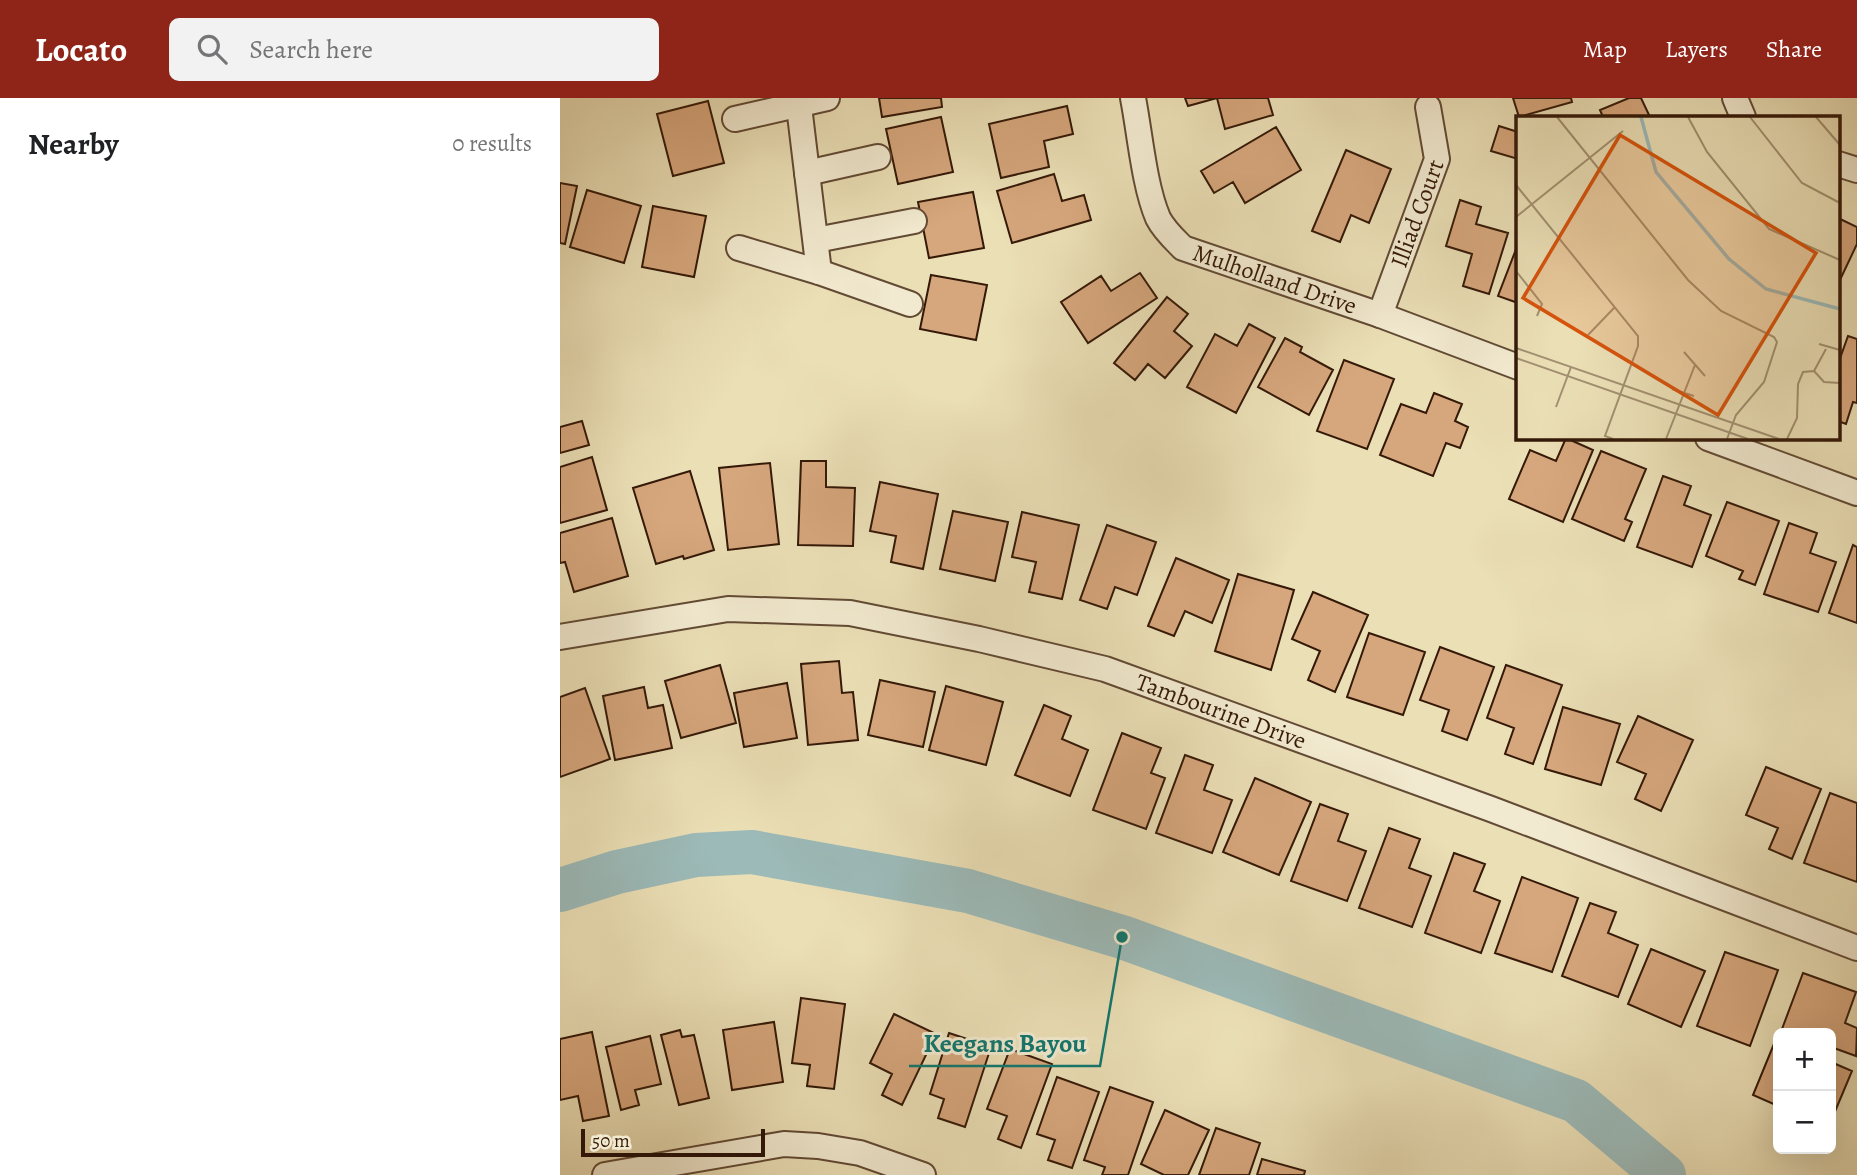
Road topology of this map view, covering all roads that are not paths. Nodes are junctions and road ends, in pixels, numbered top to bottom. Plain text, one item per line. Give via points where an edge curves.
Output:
1 (828, 98) edge
2 (1133, 98) edge
3 (1735, 98) edge
4 (799, 101) edge
5 (1428, 107) dead end
6 (1743, 116) edge
7 (735, 119) dead end
8 (878, 157) dead end
9 (1840, 165) edge
10 (1857, 170) edge
11 (807, 173) junction
12 (914, 221) dead end
13 (816, 240) junction
14 (739, 248) dead end
15 (819, 272) junction
16 (910, 304) dead end
17 (1380, 315) junction
18 (1516, 366) edge
19 (1712, 439) edge
20 (1857, 493) edge
21 (560, 637) edge
22 (1857, 948) edge
23 (606, 1175) edge
24 (923, 1175) edge

1 - 4 street
2 - 17 street, Mulholland Drive via 1152,200 1159,220 1183,247
3 - 6 street
4 - 7 street
4 - 11 street
5 - 17 street, Illiad Court via 1437,159
8 - 11 street
9 - 10 street
11 - 13 street
12 - 13 street
13 - 15 street
14 - 15 street
15 - 16 street
17 - 18 street, Mulholland Drive
19 - 20 street
21 - 22 street, Tambourine Drive via 728,609 850,613 1092,666 1491,809
23 - 24 street via 784,1144 860,1153

